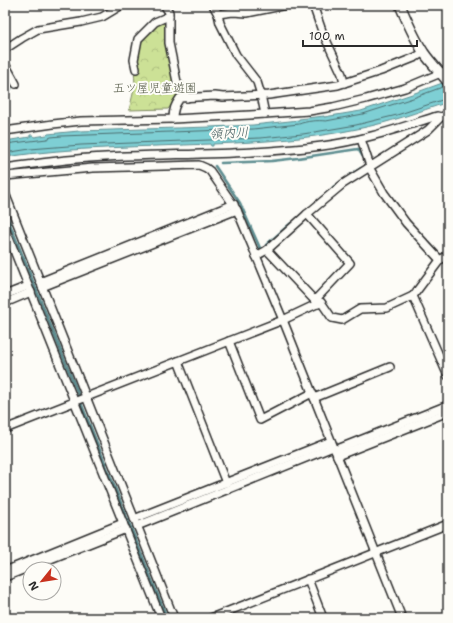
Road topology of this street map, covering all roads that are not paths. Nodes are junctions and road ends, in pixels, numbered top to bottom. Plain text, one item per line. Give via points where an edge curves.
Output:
1 (122, 5) edge
2 (164, 5) edge
3 (213, 5) edge
4 (286, 5) edge
5 (313, 5) edge
6 (400, 5) edge
7 (218, 14) junction
8 (169, 16) junction
9 (5, 50) edge
10 (424, 52) junction
11 (5, 64) edge
12 (136, 69) dead end
13 (445, 75) edge
14 (344, 83) junction
15 (16, 84) dead end
16 (261, 95) junction
17 (187, 98) junction
18 (265, 114) junction
19 (445, 116) edge
20 (173, 119) junction
21 (5, 130) edge
22 (361, 139) junction
23 (369, 167) junction
24 (5, 168) edge
25 (5, 176) edge
26 (5, 193) edge
27 (236, 207) junction
28 (306, 214) junction
29 (5, 228) edge
30 (266, 250) junction
31 (448, 255) edge
32 (256, 256) junction
33 (440, 260) junction
34 (41, 284) junction
35 (29, 289) junction
36 (5, 295) edge
37 (413, 296) junction
38 (316, 302) junction
39 (5, 303) edge
40 (283, 320) junction
41 (229, 341) junction
42 (178, 361) junction
43 (390, 367) dead end
44 (448, 376) edge
45 (313, 395) junction
46 (86, 397) junction
47 (75, 402) junction
48 (448, 405) edge
49 (448, 412) edge
50 (5, 429) edge
51 (334, 449) junction
52 (226, 483) junction
53 (136, 522) junction
54 (448, 524) edge
55 (124, 526) junction
56 (375, 552) junction
57 (5, 570) edge
58 (5, 577) edge
59 (308, 579) junction
60 (161, 618) edge
61 (174, 618) edge
62 (211, 618) edge
63 (323, 618) edge
64 (402, 618) edge

1 - 9 street via 102,17 38,29
2 - 8 street
3 - 7 street
4 - 7 street via 247,13
5 - 14 street
6 - 10 main road
7 - 16 street via 230,46 256,82
8 - 12 street via 155,22 138,39 134,60
8 - 17 street via 169,43 177,82
10 - 13 main road
10 - 14 street via 381,71
11 - 15 street
13 - 18 street via 339,105 309,111
14 - 16 street
16 - 17 street
16 - 18 street
17 - 20 street via 180,98 175,104
18 - 20 street
19 - 22 street via 436,116
19 - 23 street via 428,130
20 - 21 street via 81,121
22 - 23 street
22 - 24 street via 273,151 89,158
23 - 28 street
23 - 33 street via 406,223
25 - 27 street via 93,168 199,165 210,172
26 - 34 street
27 - 32 street
27 - 34 street
28 - 30 street
28 - 38 street via 350,263
29 - 35 street
30 - 32 street
30 - 38 street
31 - 33 street
32 - 40 street
33 - 37 street
34 - 46 street
35 - 36 street
35 - 39 street
35 - 47 street
37 - 38 street via 387,308 360,309 342,320 332,318 321,302
37 - 44 street
38 - 40 street
40 - 41 street
40 - 45 street
41 - 42 street
41 - 45 street via 260,420
42 - 46 street
42 - 52 street
43 - 45 street
45 - 51 street
46 - 47 street
46 - 53 street
47 - 50 street
47 - 55 street
48 - 51 street
49 - 51 street
51 - 52 street
51 - 53 street
51 - 56 street
52 - 53 street
53 - 61 street
54 - 56 street
55 - 57 street
55 - 58 street
55 - 60 street
56 - 59 street
56 - 64 street
59 - 62 street
59 - 63 street

